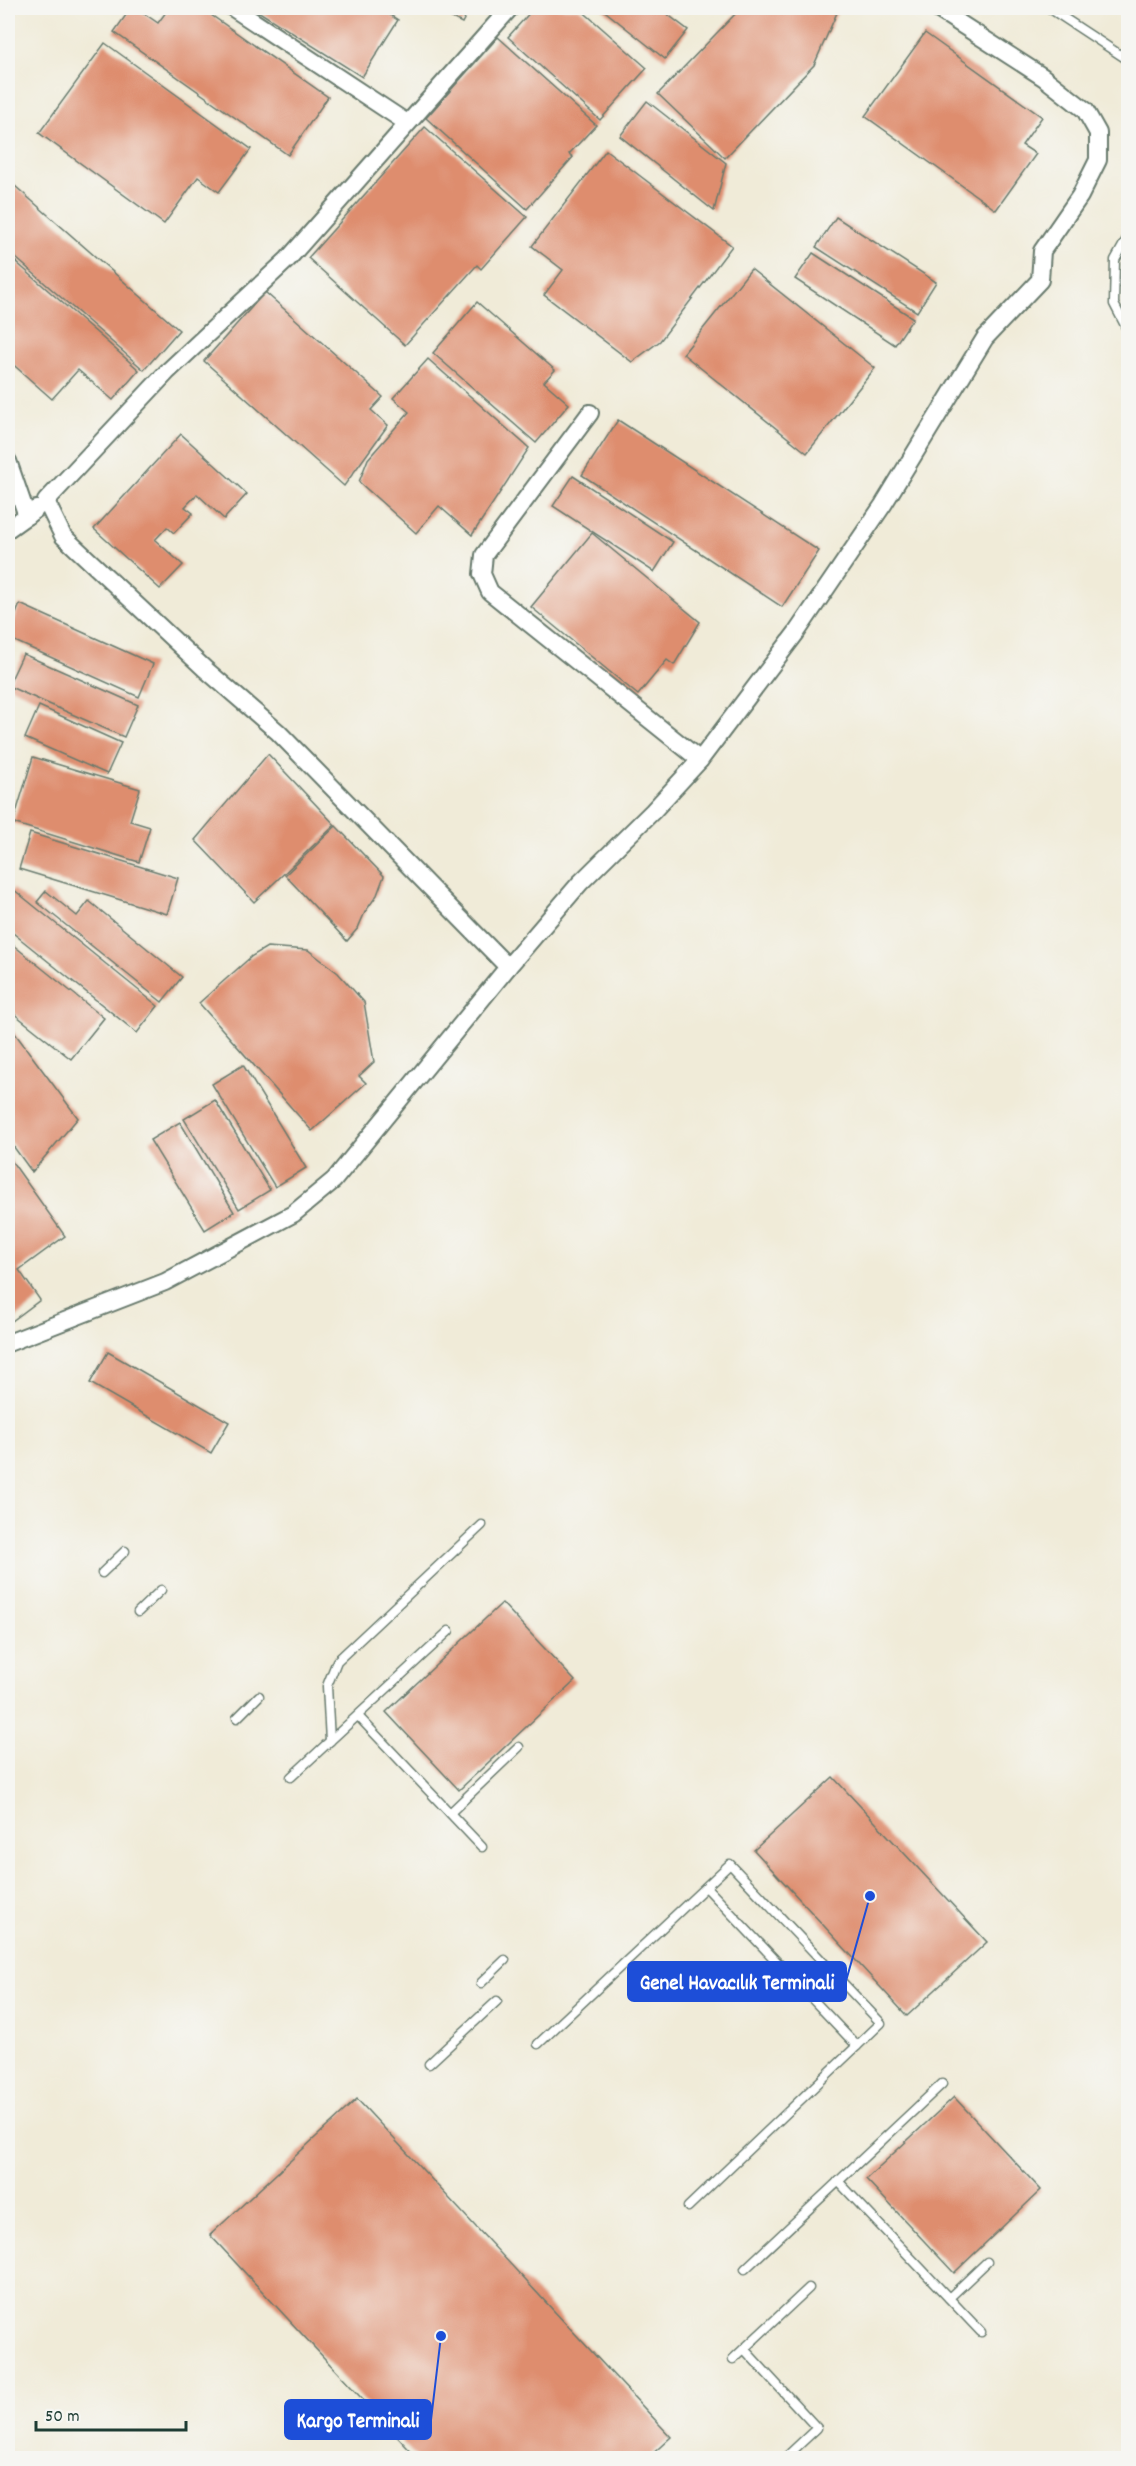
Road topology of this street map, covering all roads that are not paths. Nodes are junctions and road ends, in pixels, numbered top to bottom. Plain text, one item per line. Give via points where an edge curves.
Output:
1 (233, 8) edge
2 (510, 8) edge
3 (936, 8) edge
4 (1049, 8) edge
5 (1128, 60) edge
6 (407, 123) junction
7 (1128, 237) edge
8 (1128, 331) edge
9 (590, 413) dead end
10 (8, 461) edge
11 (46, 501) junction
12 (27, 516) junction
13 (8, 529) edge
14 (700, 760) junction
15 (508, 967) junction
16 (8, 1344) edge
17 (482, 1525) dead end
18 (124, 1551) dead end
19 (102, 1572) dead end
20 (161, 1590) dead end
21 (138, 1612) dead end
22 (448, 1631) dead end
23 (259, 1696) dead end
24 (358, 1716) junction
25 (237, 1718) dead end
26 (330, 1741) junction
27 (519, 1747) dead end
28 (291, 1777) dead end
29 (450, 1814) junction
30 (482, 1847) dead end
31 (706, 1887) junction
32 (504, 1960) dead end
33 (481, 1983) dead end
34 (497, 2001) dead end
35 (538, 2044) dead end
36 (857, 2046) junction
37 (429, 2064) dead end
38 (942, 2084) dead end
39 (838, 2181) junction
40 (688, 2207) dead end
41 (987, 2262) dead end
42 (745, 2269) dead end
43 (809, 2288) dead end
44 (948, 2298) junction
45 (981, 2332) dead end
46 (744, 2349) junction
47 (733, 2359) dead end
48 (785, 2458) edge

1 - 6 street
2 - 6 street
3 - 14 street via 1043,77 1085,110 1098,133 1098,160 1080,196 1042,251 1040,280 984,338 869,525 796,633
4 - 5 lane
6 - 11 street via 288,259 167,372
7 - 8 lane via 1115,260 1114,304
9 - 14 street via 484,555 483,574 490,591
10 - 12 street
11 - 12 street
11 - 15 street via 63,536 278,732
12 - 13 street
14 - 15 street via 580,883
15 - 16 street via 334,1180 293,1214 165,1281
17 - 26 lane via 337,1661 327,1686
18 - 19 lane
20 - 21 lane
22 - 24 lane
23 - 25 lane
24 - 26 lane
24 - 29 lane
26 - 28 lane
27 - 29 lane
29 - 30 lane
31 - 35 lane
31 - 36 lane
31 - 36 lane via 730,1864 881,2023
32 - 33 lane
34 - 37 lane
36 - 40 lane
38 - 39 lane
39 - 42 lane
39 - 44 lane
41 - 44 lane
43 - 46 lane
44 - 45 lane
46 - 47 lane
46 - 48 lane via 817,2428

